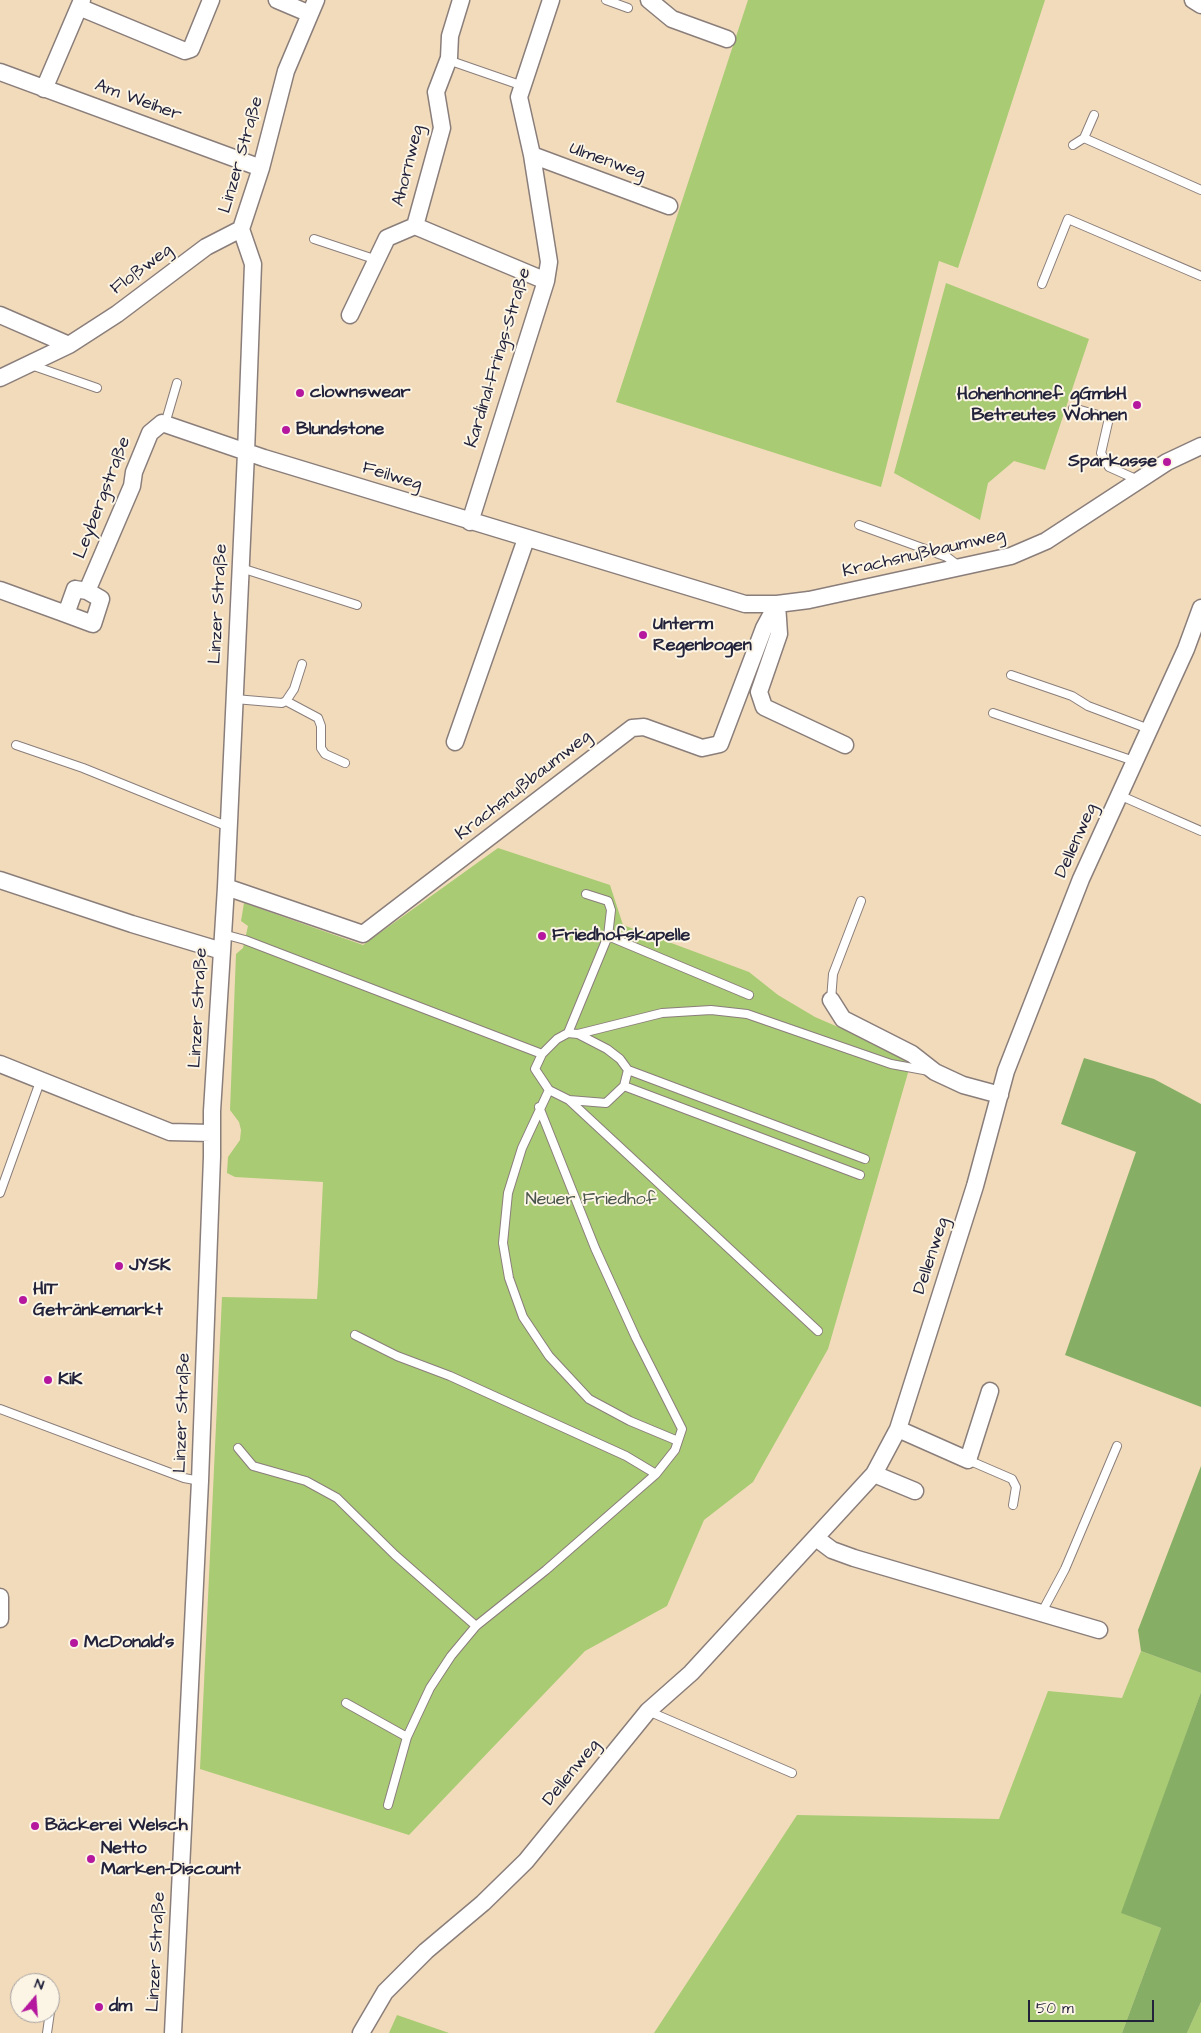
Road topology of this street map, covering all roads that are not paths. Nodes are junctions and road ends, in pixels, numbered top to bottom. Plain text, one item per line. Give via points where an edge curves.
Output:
1 (211, 0) edge
2 (277, 0) edge
3 (461, 0) edge
4 (552, 0) edge
5 (606, 0) edge
6 (650, 0) edge
7 (1192, 0) edge
8 (80, 4) edge
9 (1201, 5) edge
10 (313, 7) edge
11 (628, 8) dead end
12 (727, 39) dead end
13 (448, 60) junction
14 (0, 72) edge
15 (523, 86) junction
16 (44, 89) junction
17 (1094, 115) dead end
18 (1084, 138) junction
19 (1073, 145) dead end
20 (532, 155) junction
21 (261, 168) junction
22 (1201, 190) edge
23 (669, 206) dead end
24 (415, 226) junction
25 (241, 229) junction
26 (314, 239) dead end
27 (377, 260) junction
28 (1201, 276) edge
29 (546, 281) junction
30 (1042, 284) dead end
31 (0, 315) edge
32 (350, 315) dead end
33 (69, 345) junction
34 (29, 364) junction
35 (0, 378) edge
36 (176, 383) dead end
37 (97, 388) dead end
38 (1073, 408) dead end
39 (165, 424) junction
40 (1201, 446) edge
41 (246, 453) junction
42 (1138, 480) junction
43 (470, 522) junction
44 (859, 526) dead end
45 (526, 540) junction
46 (241, 568) junction
47 (961, 568) junction
48 (0, 590) edge
49 (87, 591) junction
50 (776, 604) junction
51 (357, 605) dead end
52 (1201, 608) edge
53 (66, 614) junction
54 (302, 664) dead end
55 (1011, 675) dead end
56 (235, 699) junction
57 (286, 701) junction
58 (993, 713) dead end
59 (1149, 729) junction
60 (455, 742) dead end
61 (16, 745) dead end
62 (845, 745) dead end
63 (1134, 761) junction
64 (345, 763) dead end
65 (1119, 795) junction
66 (229, 827) junction
67 (1201, 831) edge
68 (0, 880) edge
69 (226, 887) junction
70 (586, 894) dead end
71 (861, 901) dead end
72 (223, 934) junction
73 (608, 936) junction
74 (222, 951) junction
75 (749, 996) dead end
76 (831, 1000) joint
77 (568, 1034) junction
78 (578, 1034) junction
79 (542, 1054) junction
80 (0, 1064) edge
81 (628, 1070) junction
82 (935, 1072) junction
83 (40, 1079) junction
84 (624, 1086) junction
85 (548, 1090) junction
86 (1000, 1094) junction
87 (569, 1100) junction
88 (539, 1107) junction
89 (211, 1133) junction
90 (865, 1159) dead end
91 (860, 1175) dead end
92 (0, 1193) edge
93 (818, 1331) dead end
94 (356, 1334) dead end
95 (990, 1391) dead end
96 (0, 1409) edge
97 (898, 1429) junction
98 (678, 1441) junction
99 (1117, 1446) dead end
100 (238, 1448) dead end
101 (968, 1460) junction
102 (656, 1474) junction
103 (874, 1474) junction
104 (200, 1481) junction
105 (915, 1491) dead end
106 (1013, 1505) dead end
107 (816, 1538) junction
108 (0, 1597) edge
109 (1042, 1612) junction
110 (0, 1619) edge
111 (476, 1626) junction
112 (1099, 1630) dead end
113 (346, 1703) dead end
114 (648, 1711) junction
115 (407, 1737) junction
116 (792, 1773) dead end
117 (388, 1805) dead end
118 (173, 2033) edge
119 (361, 2033) edge

1 - 8 street via 191,49 185,51
2 - 10 street
3 - 13 street, Ahornweg via 450,36
4 - 15 street, Kardinal-Frings-Straße
5 - 11 lane
6 - 12 street via 672,19
7 - 9 street
8 - 16 street
10 - 21 street, Linzer Straße via 286,71
13 - 15 lane
13 - 24 street, Ahornweg via 436,92 442,128
14 - 16 street, Am Weiher
15 - 20 street, Kardinal-Frings-Straße via 519,97
16 - 21 street, Am Weiher
17 - 18 lane
18 - 19 lane
18 - 22 lane
20 - 23 street, Ulmenweg
20 - 29 street, Kardinal-Frings-Straße via 548,262
21 - 25 street, Linzer Straße
24 - 27 street, Ahornweg via 387,238
24 - 29 street, Ahornweg
25 - 33 street, Floßweg via 206,247 117,314
25 - 41 street, Linzer Straße via 253,264
26 - 27 lane
27 - 32 street, Ahornweg
28 - 30 lane via 1068,219
29 - 43 street, Kardinal-Frings-Straße
31 - 33 street
33 - 34 street, Floßweg
34 - 35 street, Floßweg
34 - 37 lane
36 - 39 lane
38 - 42 lane via 1109,418 1101,454 1109,467
39 - 41 street
39 - 49 street, Leybergstraße via 150,433 134,472 132,486
40 - 42 street, Krachsnußbaumweg via 1173,458
41 - 43 street, Feilweg
41 - 46 street, Linzer Straße
42 - 47 street, Krachsnußbaumweg via 1046,541 1011,556
43 - 45 street, Feilweg
44 - 47 lane via 947,557
45 - 50 street, Feilweg via 726,600
45 - 60 street
46 - 51 lane
46 - 56 street, Linzer Straße
47 - 50 street, Krachsnußbaumweg
48 - 53 street
49 - 53 street via 74,589
49 - 53 street via 101,599 93,624
50 - 62 street via 779,634 759,692 764,707
50 - 69 street, Krachsnußbaumweg via 720,744 702,748 644,727 632,728 363,934
52 - 59 street, Dellenweg
54 - 57 lane via 294,689
55 - 59 lane via 1072,696 1088,706
56 - 57 lane
56 - 66 street, Linzer Straße
57 - 64 lane via 318,718 324,754
58 - 63 lane
59 - 63 street, Dellenweg
61 - 66 lane via 83,768
63 - 65 street, Dellenweg
65 - 67 lane
65 - 86 street, Dellenweg via 1071,904
66 - 69 street, Linzer Straße
68 - 74 street
69 - 72 street, Linzer Straße
70 - 73 lane via 608,901 611,910
71 - 76 lane via 833,974
72 - 74 street, Linzer Straße
72 - 79 lane
73 - 75 lane
73 - 77 lane
74 - 89 street, Linzer Straße
76 - 82 street via 843,1019 912,1054
77 - 78 lane
77 - 79 lane via 557,1039
78 - 81 lane via 607,1048
78 - 82 lane via 662,1014 711,1010 747,1014 891,1064
79 - 85 lane via 535,1069
80 - 83 street
81 - 84 lane
81 - 90 lane
82 - 86 street via 963,1085
83 - 89 street via 170,1132
83 - 92 lane
84 - 87 lane via 609,1103
84 - 91 lane
85 - 87 lane
85 - 88 lane
86 - 97 street, Dellenweg via 975,1186
87 - 93 lane
88 - 98 lane via 595,1248 682,1429
88 - 98 lane via 508,1193 503,1242 509,1278 522,1318 549,1356 590,1399 630,1422
89 - 104 street, Linzer Straße
94 - 102 lane via 397,1356 450,1376 626,1456
95 - 101 street
96 - 104 lane via 184,1478
97 - 101 street
97 - 103 street, Dellenweg
98 - 102 lane
99 - 109 lane via 1065,1569
100 - 111 lane via 253,1466 306,1481 337,1498 395,1555
101 - 106 lane via 1012,1479 1016,1487
102 - 111 lane
103 - 105 street
103 - 107 street, Dellenweg
104 - 118 street, Linzer Straße
107 - 109 street via 832,1550 854,1558
107 - 114 street, Dellenweg via 691,1673
108 - 110 street
109 - 112 street
111 - 115 lane via 430,1688
113 - 115 lane
114 - 116 lane
114 - 119 street, Dellenweg via 526,1861 385,1992
115 - 117 lane

